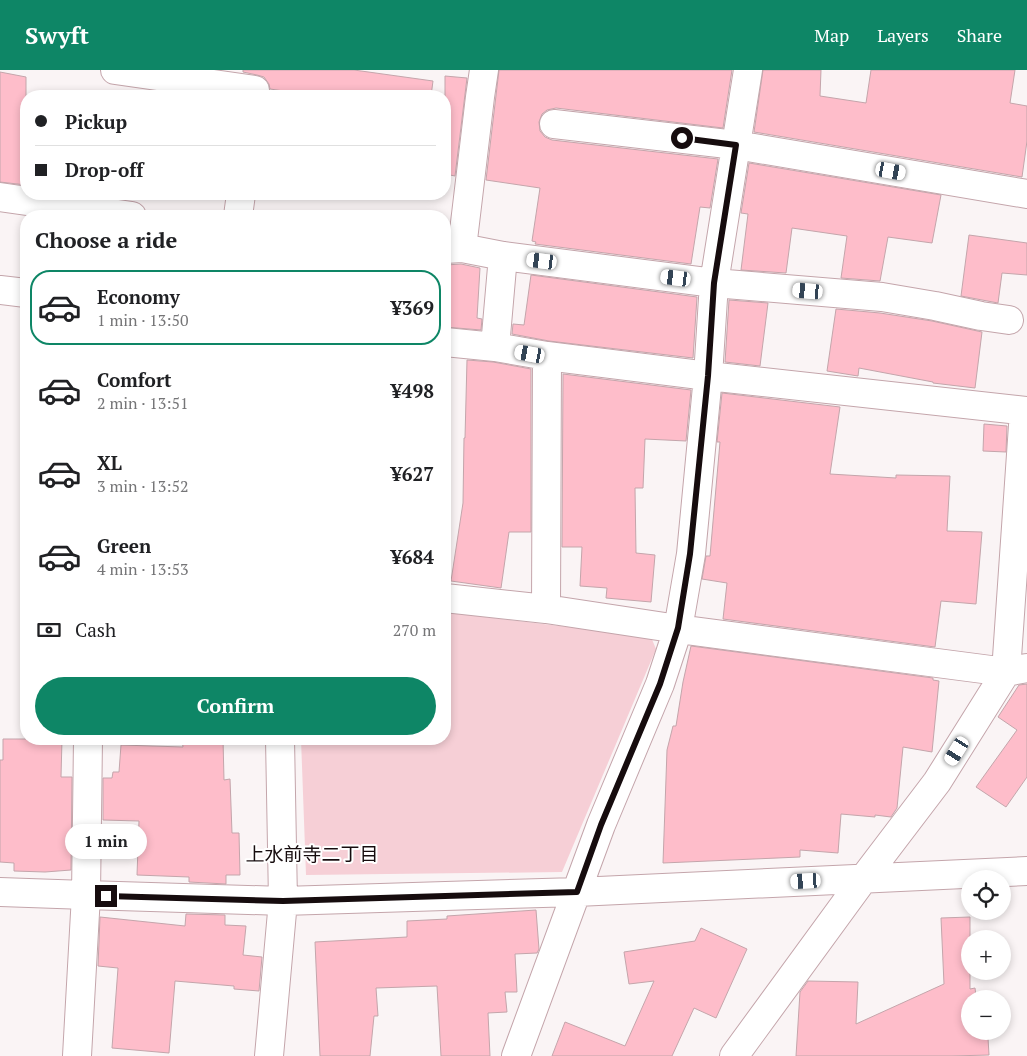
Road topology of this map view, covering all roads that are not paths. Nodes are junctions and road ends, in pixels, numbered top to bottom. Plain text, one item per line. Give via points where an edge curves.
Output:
1 (116, 70) edge
2 (484, 70) edge
3 (748, 70) edge
4 (256, 86) edge
5 (554, 124) dead end
6 (736, 145) junction
7 (1027, 194) edge
8 (0, 197) edge
9 (20, 200) edge
10 (21, 200) edge
11 (90, 210) edge
12 (454, 248) edge
13 (504, 256) junction
14 (714, 283) junction
15 (0, 290) edge
16 (20, 292) edge
17 (1009, 320) dead end
18 (451, 343) edge
19 (495, 347) junction
20 (547, 356) junction
21 (708, 376) junction
22 (1025, 411) edge
23 (451, 599) edge
24 (546, 609) junction
25 (678, 628) junction
26 (1017, 670) edge
27 (88, 745) edge
28 (280, 745) edge
29 (1027, 871) edge
30 (864, 878) junction
31 (0, 892) edge
32 (577, 892) junction
33 (86, 895) junction
34 (283, 901) junction
35 (77, 1056) edge
36 (269, 1056) edge
37 (516, 1056) edge
38 (734, 1056) edge

1 - 4 street
2 - 12 street
3 - 6 street
5 - 6 street
6 - 7 street
6 - 14 street
8 - 9 street
10 - 11 street
12 - 13 street
13 - 14 street
13 - 19 street
14 - 17 street via 882,297
14 - 21 street
15 - 16 street
18 - 19 street
19 - 20 street
20 - 21 street
20 - 24 street
21 - 22 street
21 - 25 street via 690,554
22 - 26 street
23 - 24 street
24 - 25 street
25 - 26 street
25 - 32 street via 660,684 601,825
26 - 30 street
27 - 33 street
28 - 34 street
29 - 30 street
30 - 32 street
30 - 38 street
31 - 33 street
32 - 34 street
32 - 37 street
33 - 34 street
33 - 35 street
34 - 36 street

